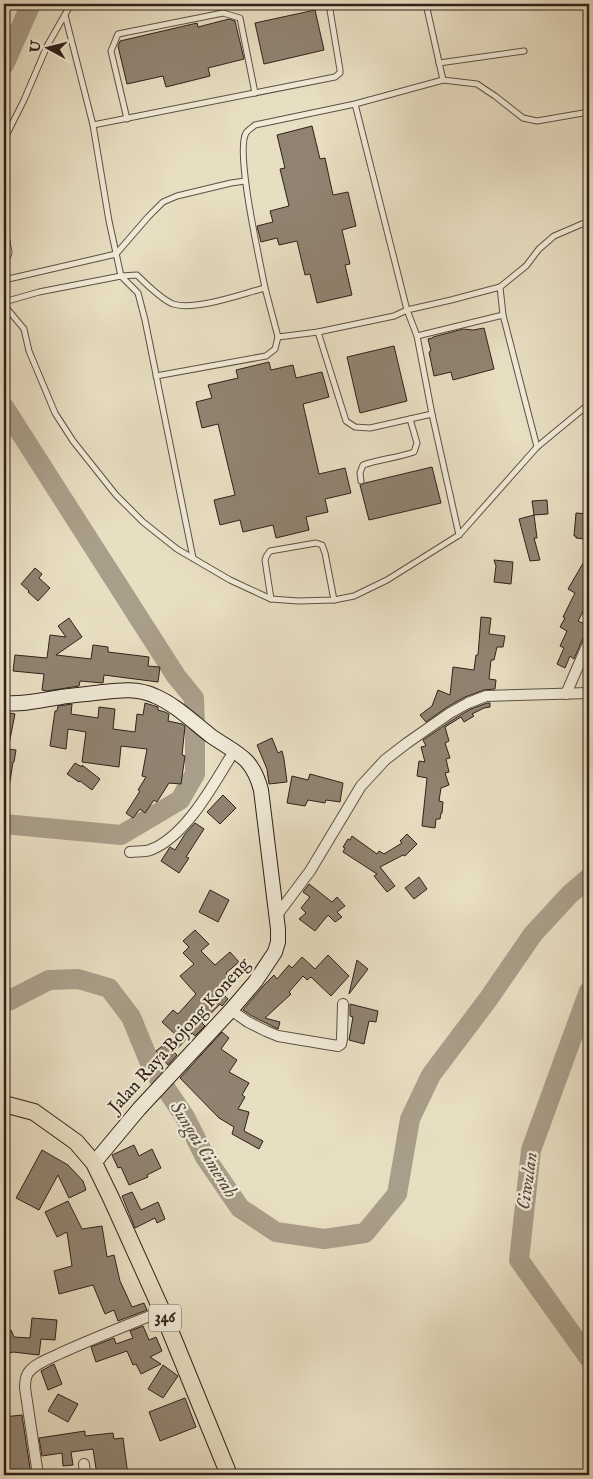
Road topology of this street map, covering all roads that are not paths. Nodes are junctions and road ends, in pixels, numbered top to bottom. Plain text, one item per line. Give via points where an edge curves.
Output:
1 (71, 4) edge
2 (329, 4) edge
3 (426, 4) edge
4 (65, 14) junction
5 (524, 51) dead end
6 (439, 63) junction
7 (443, 80) junction
8 (255, 93) junction
9 (355, 104) junction
10 (589, 112) edge
11 (127, 118) junction
12 (93, 126) junction
13 (4, 145) edge
14 (245, 181) junction
15 (589, 220) edge
16 (4, 224) edge
17 (116, 254) junction
18 (4, 265) edge
19 (121, 276) junction
20 (4, 280) edge
21 (500, 287) junction
22 (265, 288) junction
23 (4, 302) edge
24 (4, 305) edge
25 (407, 310) junction
26 (503, 314) junction
27 (318, 332) junction
28 (417, 336) junction
29 (278, 337) junction
30 (156, 376) junction
31 (589, 404) edge
32 (432, 414) junction
33 (410, 419) junction
34 (537, 446) junction
35 (361, 481) dead end
36 (459, 535) junction
37 (193, 558) junction
38 (271, 599) junction
39 (334, 600) junction
40 (589, 641) edge
41 (589, 693) edge
42 (566, 694) junction
43 (4, 704) edge
44 (228, 747) junction
45 (130, 852) dead end
46 (277, 915) junction
47 (343, 1004) dead end
48 (231, 1010) junction
49 (4, 1104) edge
50 (94, 1163) junction
51 (162, 1311) junction
52 (84, 1464) dead end
53 (38, 1475) edge
54 (85, 1475) edge
55 (229, 1475) edge

1 - 4 lane
2 - 8 lane via 340,73 335,77
3 - 6 lane
4 - 12 lane
4 - 13 lane via 47,46
5 - 6 lane
6 - 7 lane
7 - 9 lane
7 - 10 lane via 477,84 523,118 537,121
8 - 11 lane
8 - 11 lane via 240,18 223,13 118,34 111,51
9 - 14 lane via 255,125 246,133 243,147
9 - 25 lane
11 - 12 lane
12 - 17 lane
14 - 17 lane via 163,202
14 - 22 lane
15 - 21 lane via 554,236 526,266
16 - 18 lane via 9,253
17 - 19 lane
17 - 20 lane
19 - 22 lane via 136,275 173,304 192,306
19 - 23 lane
19 - 30 lane via 138,293
21 - 25 lane
21 - 26 lane
22 - 29 lane
24 - 37 lane via 24,329 29,351 46,392 73,441 116,495 143,522
25 - 27 lane via 394,316
25 - 28 lane
26 - 28 lane
26 - 34 lane
27 - 29 lane
27 - 33 lane via 346,421 355,427 370,428
28 - 32 lane
29 - 30 lane via 275,349 266,356
30 - 37 lane
31 - 34 lane
32 - 33 lane
32 - 36 lane
33 - 35 lane via 417,443 414,452 363,465
34 - 36 lane
36 - 39 lane via 387,580 354,596
37 - 38 lane
38 - 39 lane
38 - 39 lane via 266,560 270,550 316,542 322,545 325,553
40 - 42 street
41 - 42 street
42 - 46 street via 486,696 456,710 407,743 385,760 361,786 310,871
43 - 44 main road, Jalan Raya Bojong Koneng via 127,689 141,691 169,703
44 - 45 street via 207,794 178,831 149,850
44 - 46 main road, Jalan Raya Bojong Koneng via 244,756 258,777
46 - 48 main road, Jalan Raya Bojong Koneng via 275,952
47 - 48 street via 342,1039 338,1046 278,1036
48 - 50 main road, Jalan Raya Bojong Koneng via 139,1108
49 - 50 main road, 346 via 34,1112 76,1142
50 - 51 main road, 346
51 - 53 street via 97,1336 50,1358 28,1373 25,1388
51 - 55 main road, 346
52 - 54 street

